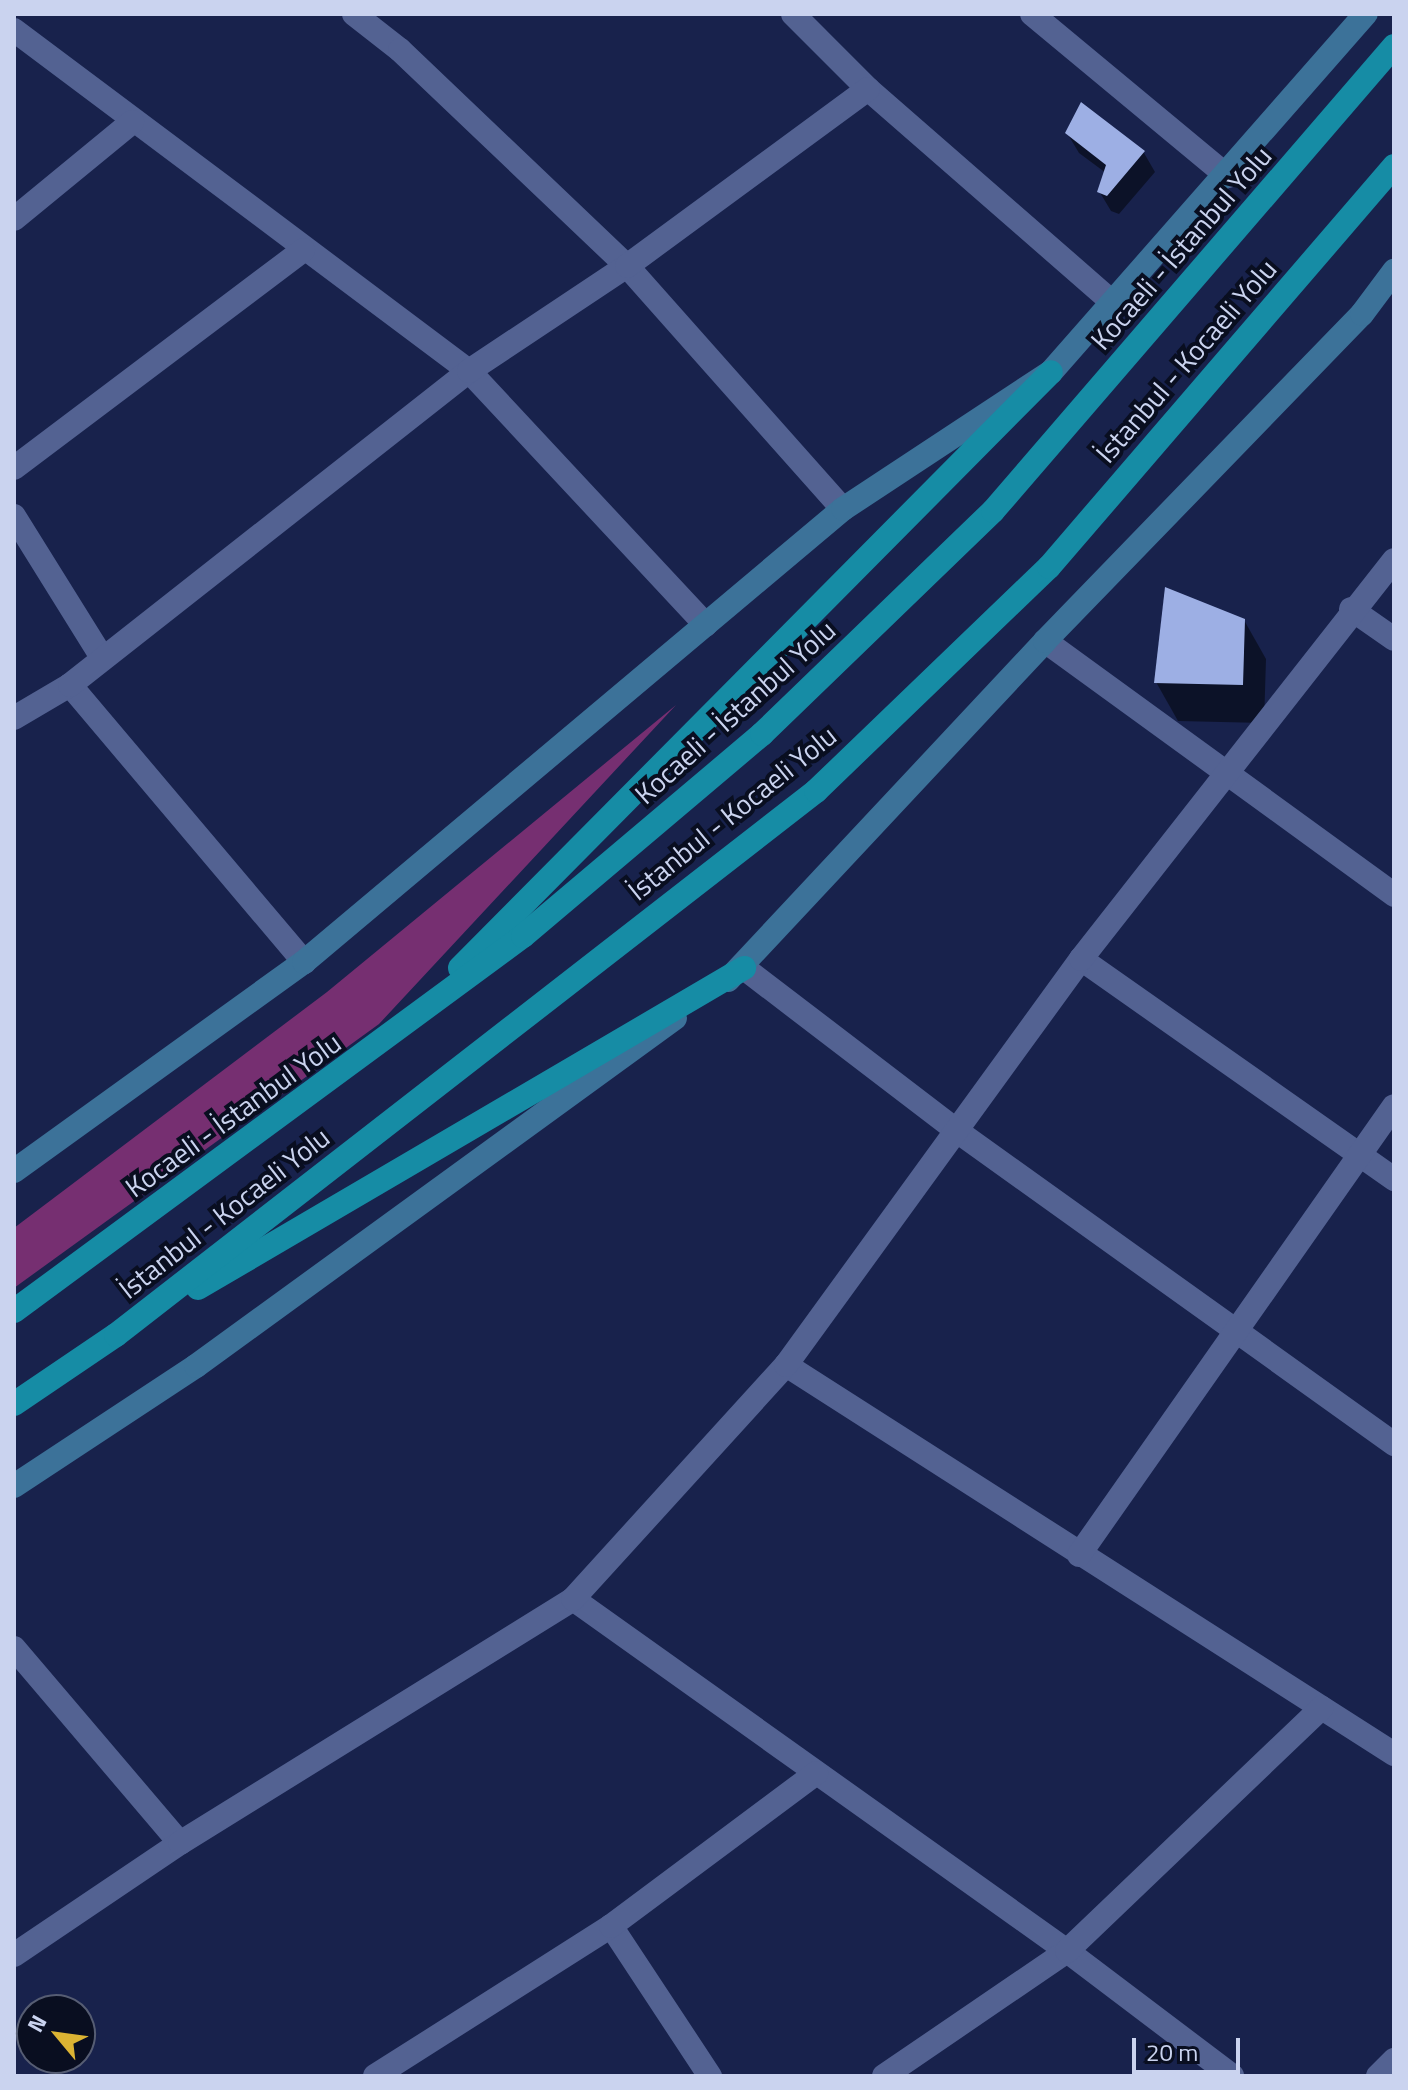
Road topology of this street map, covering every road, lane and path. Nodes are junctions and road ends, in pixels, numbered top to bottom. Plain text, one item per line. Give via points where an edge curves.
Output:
1 (354, 14) edge
2 (793, 14) edge
3 (1032, 14) edge
4 (1366, 14) edge
5 (14, 30) edge
6 (1394, 46) edge
7 (868, 89) junction
8 (132, 122) junction
9 (1394, 166) edge
10 (1227, 176) junction
11 (14, 219) edge
12 (303, 250) junction
13 (627, 266) junction
14 (1394, 271) edge
15 (1111, 301) junction
16 (469, 371) junction
17 (1051, 372) junction
18 (14, 468) edge
19 (843, 509) junction
20 (14, 516) edge
21 (1394, 560) edge
22 (1351, 609) junction
23 (706, 625) junction
24 (1394, 639) edge
25 (1045, 641) junction
26 (103, 659) junction
27 (70, 685) junction
28 (14, 718) edge
29 (1227, 773) junction
30 (1394, 895) edge
31 (1081, 959) junction
32 (304, 962) junction
33 (744, 968) junction
34 (397, 1033) junction
35 (1394, 1106) edge
36 (957, 1131) junction
37 (1359, 1155) junction
38 (14, 1171) edge
39 (1394, 1179) edge
40 (14, 1311) edge
41 (1239, 1331) junction
42 (116, 1335) junction
43 (786, 1365) junction
44 (14, 1404) edge
45 (1394, 1444) edge
46 (14, 1486) edge
47 (1079, 1555) junction
48 (573, 1599) junction
49 (14, 1648) edge
50 (1321, 1708) junction
51 (1394, 1754) edge
52 (816, 1773) junction
53 (180, 1843) junction
54 (611, 1926) junction
55 (1067, 1951) junction
56 (14, 1955) edge
57 (1394, 2060) edge
58 (375, 2076) edge
59 (710, 2076) edge
60 (884, 2076) edge
61 (1232, 2076) edge
62 (1378, 2076) edge

1 - 13 street via 400,50
2 - 7 street
3 - 10 street
4 - 10 main road
5 - 8 street
6 - 34 highway, Kocaeli - İstanbul Yolu via 993,511 762,734 523,936
7 - 13 street
7 - 15 street
8 - 11 street
8 - 12 street
9 - 42 highway, İstanbul - Kocaeli Yolu via 1049,567 816,791
10 - 15 main road
12 - 16 street
12 - 18 street
13 - 16 street
13 - 19 street
14 - 25 main road via 1362,314
15 - 17 main road
16 - 23 street
16 - 26 street
17 - 19 main road
17 - 34 highway
19 - 23 main road
20 - 26 street
21 - 22 street
22 - 24 street
22 - 29 street
23 - 32 main road
25 - 29 street
25 - 33 main road
26 - 27 street
27 - 28 street
27 - 32 street
29 - 30 street
29 - 31 street
31 - 36 street
31 - 37 street
32 - 38 main road
33 - 36 street
33 - 42 highway
33 - 46 main road via 196,1366
34 - 40 highway, Kocaeli - İstanbul Yolu
35 - 37 street
36 - 41 street
36 - 43 street
37 - 39 street
37 - 41 street
41 - 45 street
41 - 47 street
42 - 44 highway, İstanbul - Kocaeli Yolu
43 - 47 street
43 - 48 street
47 - 50 street
48 - 52 street
48 - 53 street
49 - 53 street
50 - 51 street
50 - 55 street
52 - 54 street
52 - 55 street
53 - 56 street
54 - 58 street
54 - 59 street
55 - 60 street
55 - 61 street
57 - 62 street

